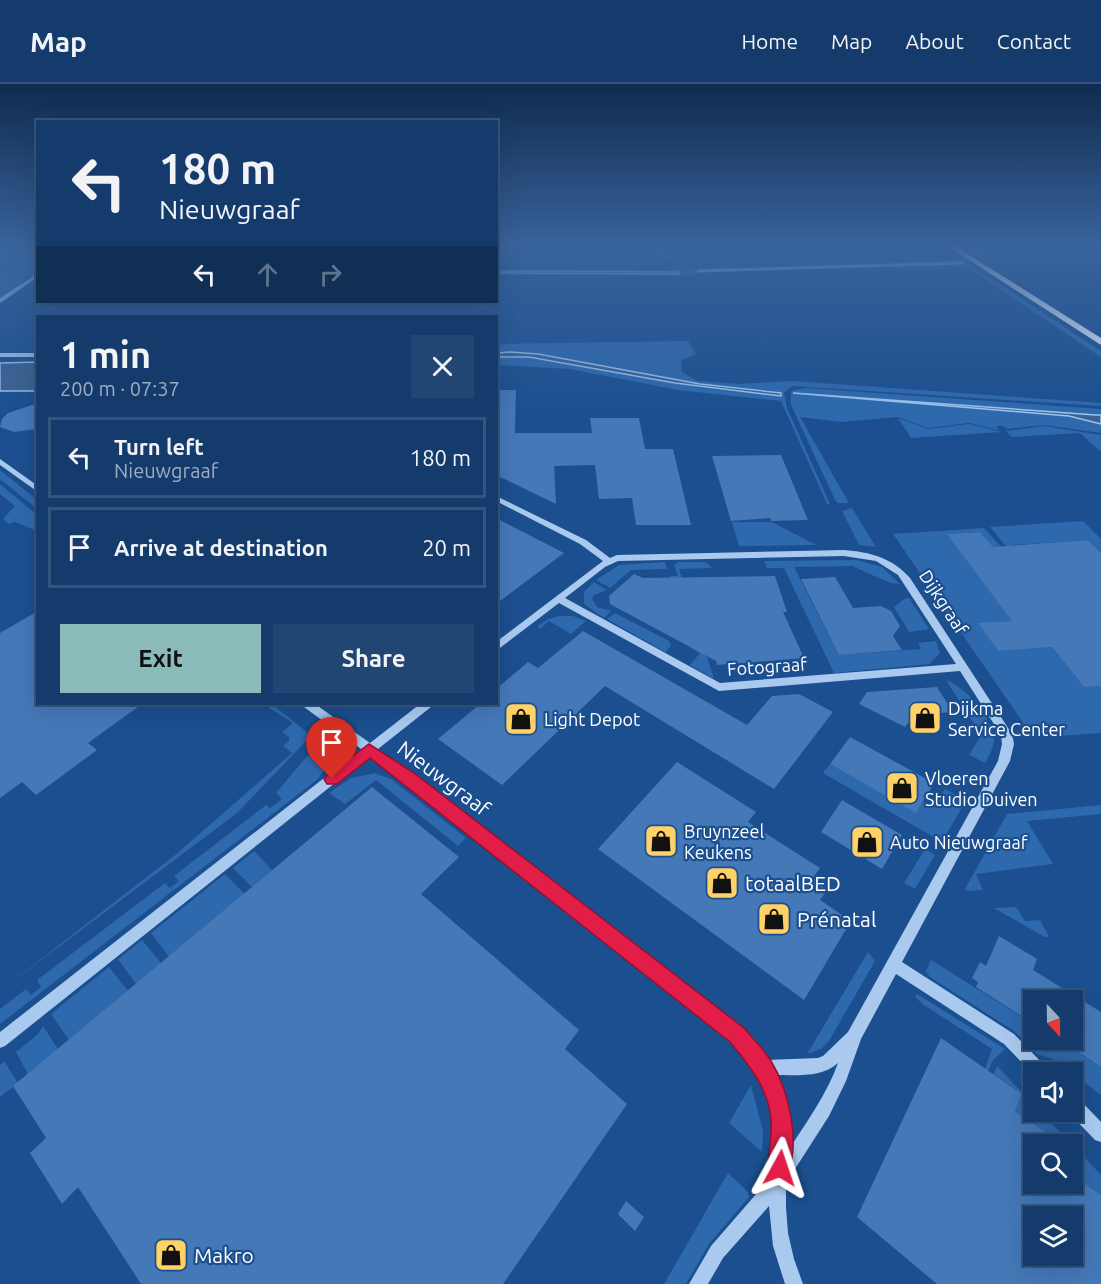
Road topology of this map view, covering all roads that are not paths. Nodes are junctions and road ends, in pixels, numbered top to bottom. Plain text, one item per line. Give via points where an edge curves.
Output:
1 (1035, 300) edge
2 (1101, 342) edge
3 (0, 354) edge
4 (36, 355) edge
5 (0, 461) edge
6 (36, 488) edge
7 (498, 499) edge
8 (609, 561) junction
9 (559, 599) junction
10 (498, 646) edge
11 (964, 668) junction
12 (309, 705) edge
13 (427, 705) edge
14 (369, 750) junction
15 (893, 964) junction
16 (854, 1036) junction
17 (0, 1041) edge
18 (1031, 1062) edge
19 (764, 1068) junction
20 (1083, 1115) edge
21 (1101, 1134) edge
22 (778, 1180) junction
23 (698, 1284) edge
24 (795, 1284) edge

1 - 2 main road
3 - 4 street
5 - 6 street
7 - 8 street via 583,542
8 - 9 street
8 - 11 street, Dijkgraaf via 627,556 867,556 902,573
9 - 10 street
9 - 11 street, Fotograaf via 719,687
11 - 15 street, Dijkgraaf via 1000,722 1008,751
12 - 14 street
13 - 14 street
14 - 17 street, Nieuwgraaf
14 - 19 street, Nieuwgraaf via 737,1035
15 - 16 street, Dijkgraaf
15 - 18 street via 1009,1039
16 - 19 street, Dijkgraaf via 828,1062 818,1066
16 - 22 street, Dijkgraaf via 828,1102
19 - 22 street, Nieuwgraaf via 782,1120
20 - 21 street
22 - 23 street via 717,1252
22 - 24 street, Nieuwgraaf via 780,1243

